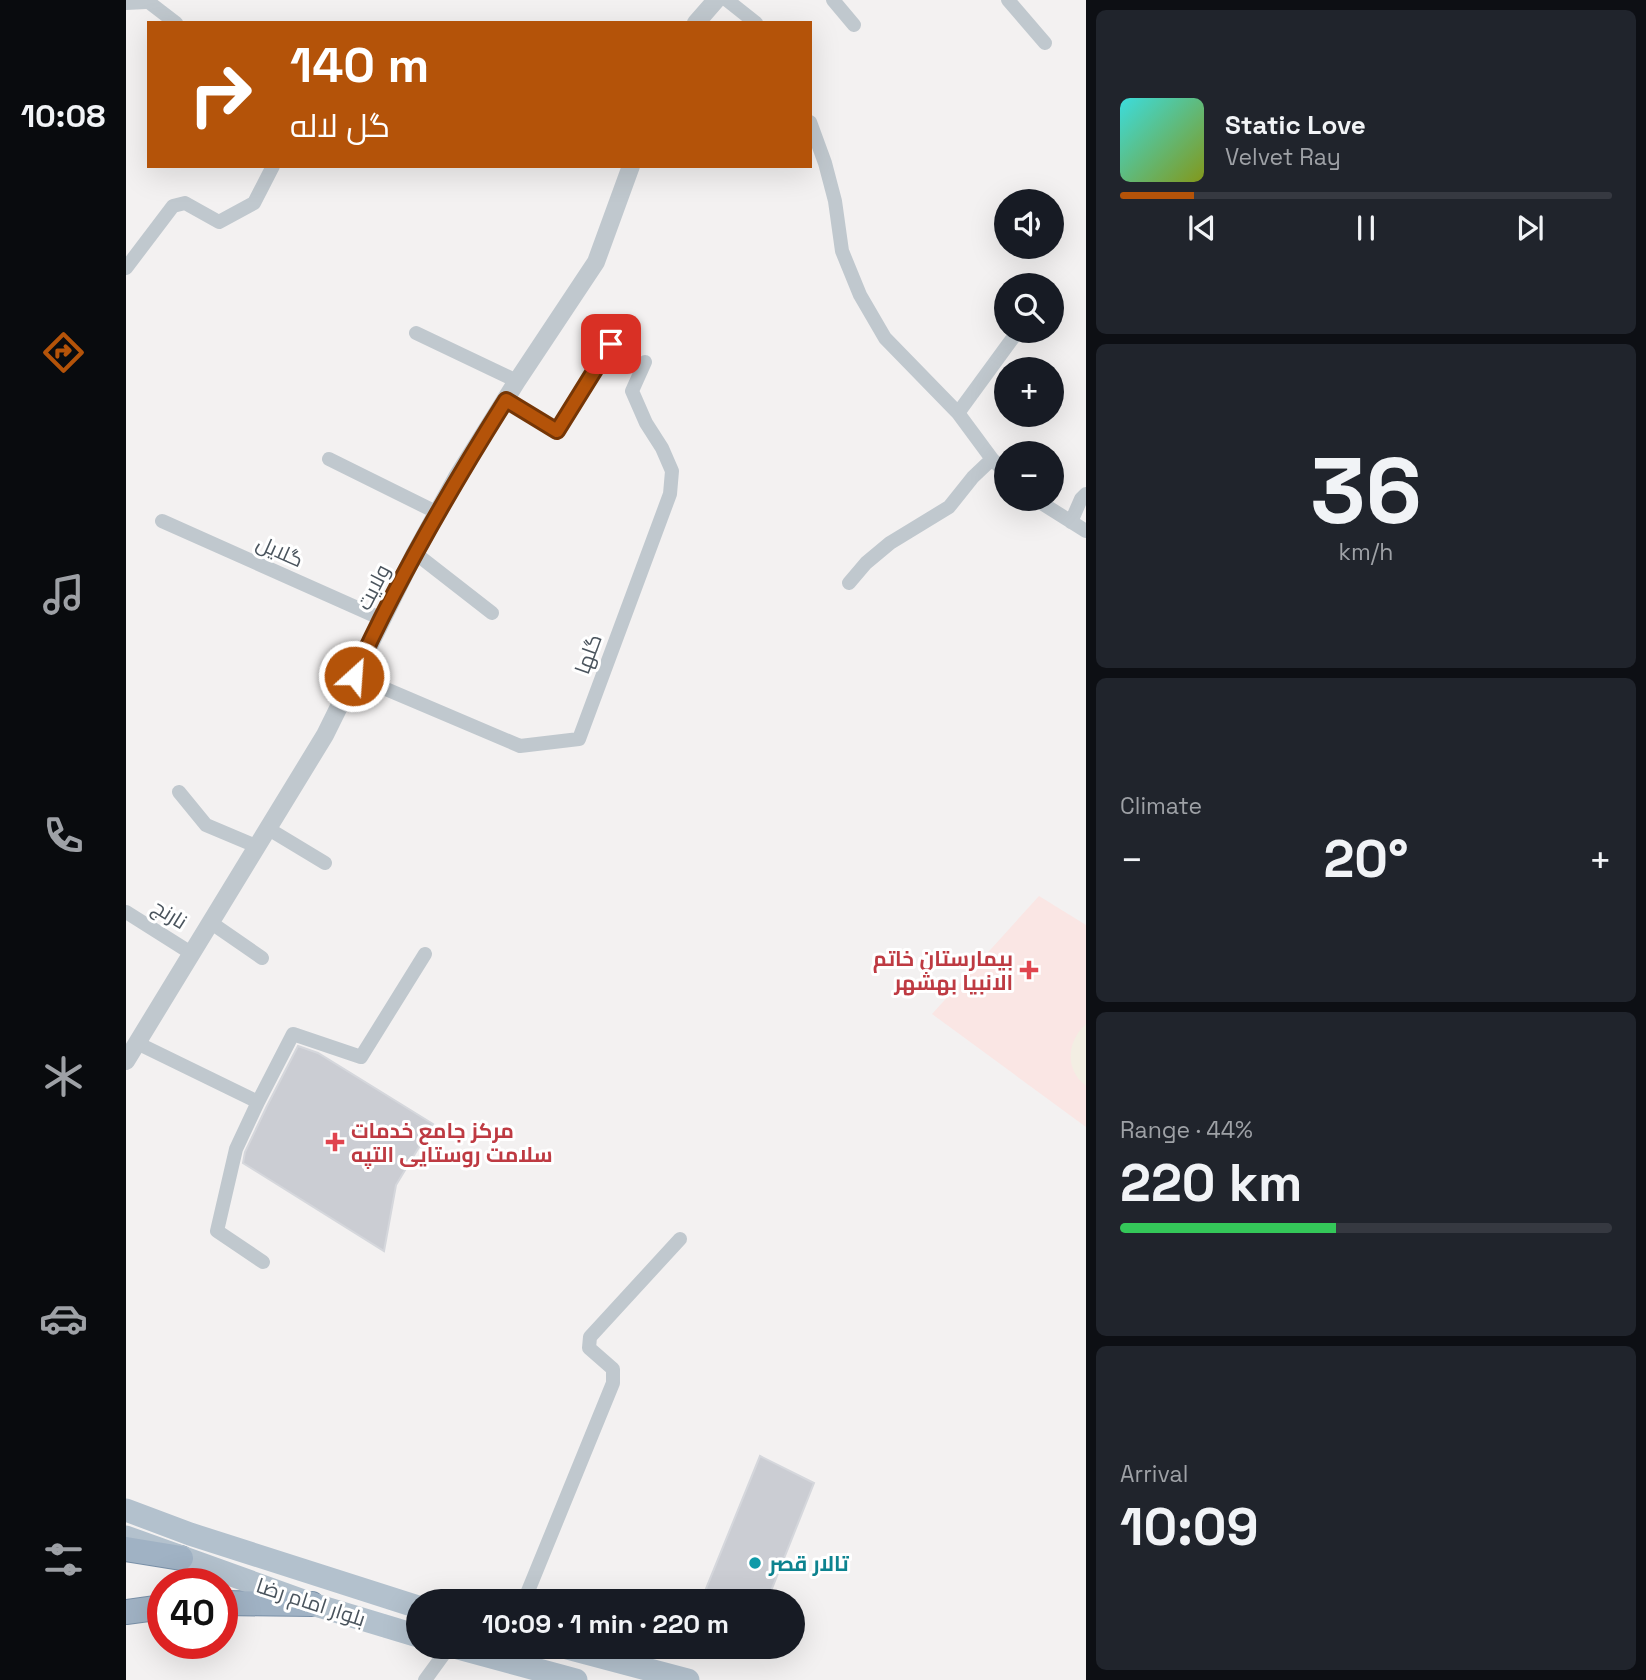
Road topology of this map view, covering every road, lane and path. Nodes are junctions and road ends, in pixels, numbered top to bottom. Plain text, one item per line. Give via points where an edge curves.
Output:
1 (146, 0) edge
2 (727, 0) edge
3 (833, 0) edge
4 (1008, 0) edge
5 (126, 1) edge
6 (173, 21) edge
7 (753, 21) edge
8 (855, 25) dead end
9 (1045, 43) dead end
10 (812, 127) edge
11 (272, 168) edge
12 (630, 168) edge
13 (126, 268) edge
14 (416, 333) dead end
15 (1009, 343) edge
16 (611, 344) dead end
17 (645, 362) dead end
18 (517, 381) junction
19 (506, 400) junction
20 (958, 413) junction
21 (992, 459) joint
22 (329, 460) dead end
23 (1086, 494) edge
24 (1054, 511) edge
25 (438, 513) junction
26 (162, 521) dead end
27 (1071, 522) junction
28 (1086, 531) edge
29 (415, 553) junction
30 (849, 583) dead end
31 (492, 613) dead end
32 (382, 619) junction
33 (354, 676) junction
34 (179, 792) dead end
35 (267, 828) junction
36 (256, 846) junction
37 (325, 863) dead end
38 (126, 912) edge
39 (210, 922) junction
40 (191, 953) junction
41 (425, 954) dead end
42 (262, 958) dead end
43 (137, 1044) junction
44 (126, 1061) edge
45 (258, 1102) junction
46 (680, 1239) dead end
47 (263, 1262) dead end
48 (126, 1510) edge
49 (126, 1537) edge
50 (126, 1549) edge
51 (181, 1558) junction
52 (529, 1589) edge
53 (406, 1603) edge
54 (238, 1604) edge
55 (312, 1604) junction
56 (147, 1609) edge
57 (126, 1612) edge
58 (406, 1632) edge
59 (442, 1659) edge
60 (496, 1659) edge
61 (608, 1659) edge
62 (425, 1680) edge
63 (576, 1680) edge
64 (688, 1680) edge

1 - 5 street
1 - 6 street
2 - 7 street
3 - 8 street
4 - 9 street
10 - 20 street via 835,201 842,251 860,295 885,338
11 - 13 street via 254,203 219,222 185,203 173,206
12 - 18 street, ولایت via 596,262
14 - 18 street
15 - 20 street
16 - 19 street via 557,431
17 - 33 street, گلها via 632,391 672,471 670,494 579,739 520,746
18 - 19 street, ولایت
19 - 25 street, ولایت
20 - 21 street
21 - 30 street via 949,507 890,543
22 - 25 street
23 - 27 street
24 - 27 street
25 - 29 street, ولایت
26 - 32 street, گلایل
27 - 28 street
29 - 31 street
29 - 32 street, ولایت
32 - 33 street, ولایت
33 - 35 street, ولایت via 325,735
34 - 36 street via 206,825
35 - 36 street, ولایت
35 - 37 street
36 - 39 street, ولایت
38 - 40 street, نارنج
39 - 40 street, ولایت
39 - 42 street
40 - 43 street, ولایت
41 - 45 street via 361,1058 293,1034
43 - 44 street, ولایت
43 - 45 street
45 - 47 street via 236,1149 217,1231
46 - 52 street via 590,1337 589,1348 613,1369 613,1383
48 - 53 main road, بلوار امام رضا
49 - 51 main road, بلوار امام رضا
50 - 51 highway
51 - 55 main road, بلوار امام رضا
54 - 55 highway
55 - 58 main road, بلوار امام رضا
56 - 57 highway
59 - 62 street
60 - 63 main road
61 - 64 main road

